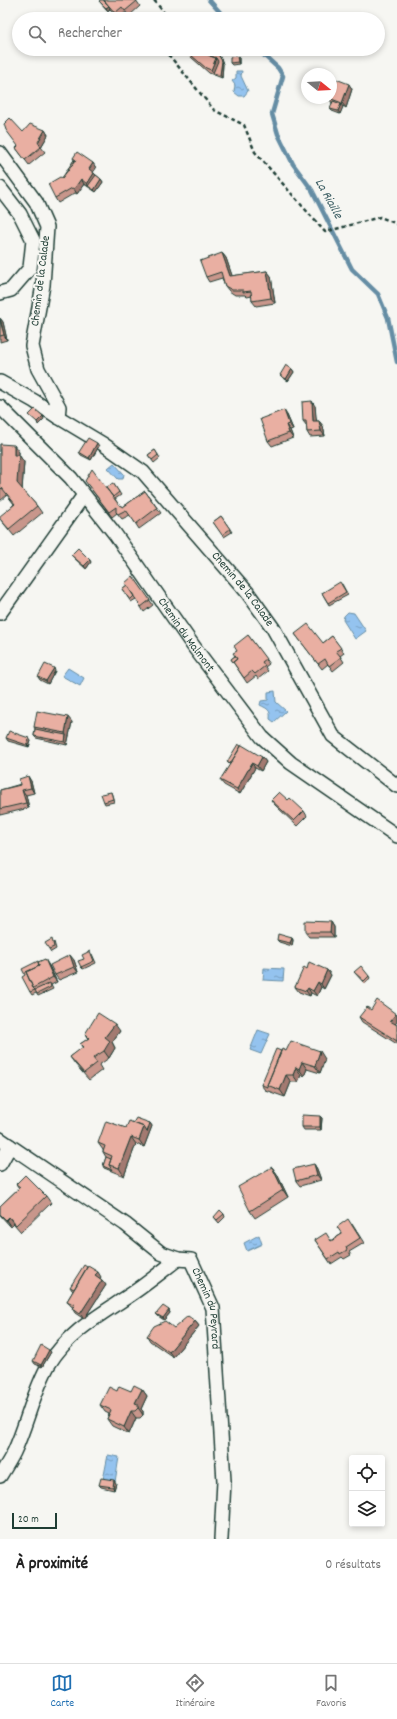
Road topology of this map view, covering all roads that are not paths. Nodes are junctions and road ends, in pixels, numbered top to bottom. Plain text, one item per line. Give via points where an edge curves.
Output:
1 (0, 153) edge
2 (0, 188) edge
3 (0, 293) edge
4 (0, 382) edge
5 (0, 407) edge
6 (58, 417) junction
7 (84, 495) junction
8 (0, 613) edge
9 (397, 786) edge
10 (397, 836) edge
11 (5, 1142) edge
12 (0, 1164) edge
13 (178, 1259) junction
14 (0, 1476) edge
15 (221, 1539) edge

1 - 6 street, Chemin de la Calade via 36,202 47,227 41,298 32,346 38,369 59,407
2 - 3 street via 20,214 33,240 30,268 11,290
4 - 6 street, Chemin de la Calade via 9,385
5 - 7 street, Chemin du Malmont via 71,478
6 - 9 street, Chemin de la Calade via 143,472 251,598 273,628 333,736
7 - 8 street
7 - 10 street, Chemin du Malmont via 262,737 291,763
11 - 12 street
11 - 13 street, Chemin du Peyrard via 125,1224 161,1253
13 - 14 street via 128,1297 91,1319 64,1345 49,1364 14,1452
13 - 15 street, Chemin du Peyrard via 191,1260 213,1308 224,1481

